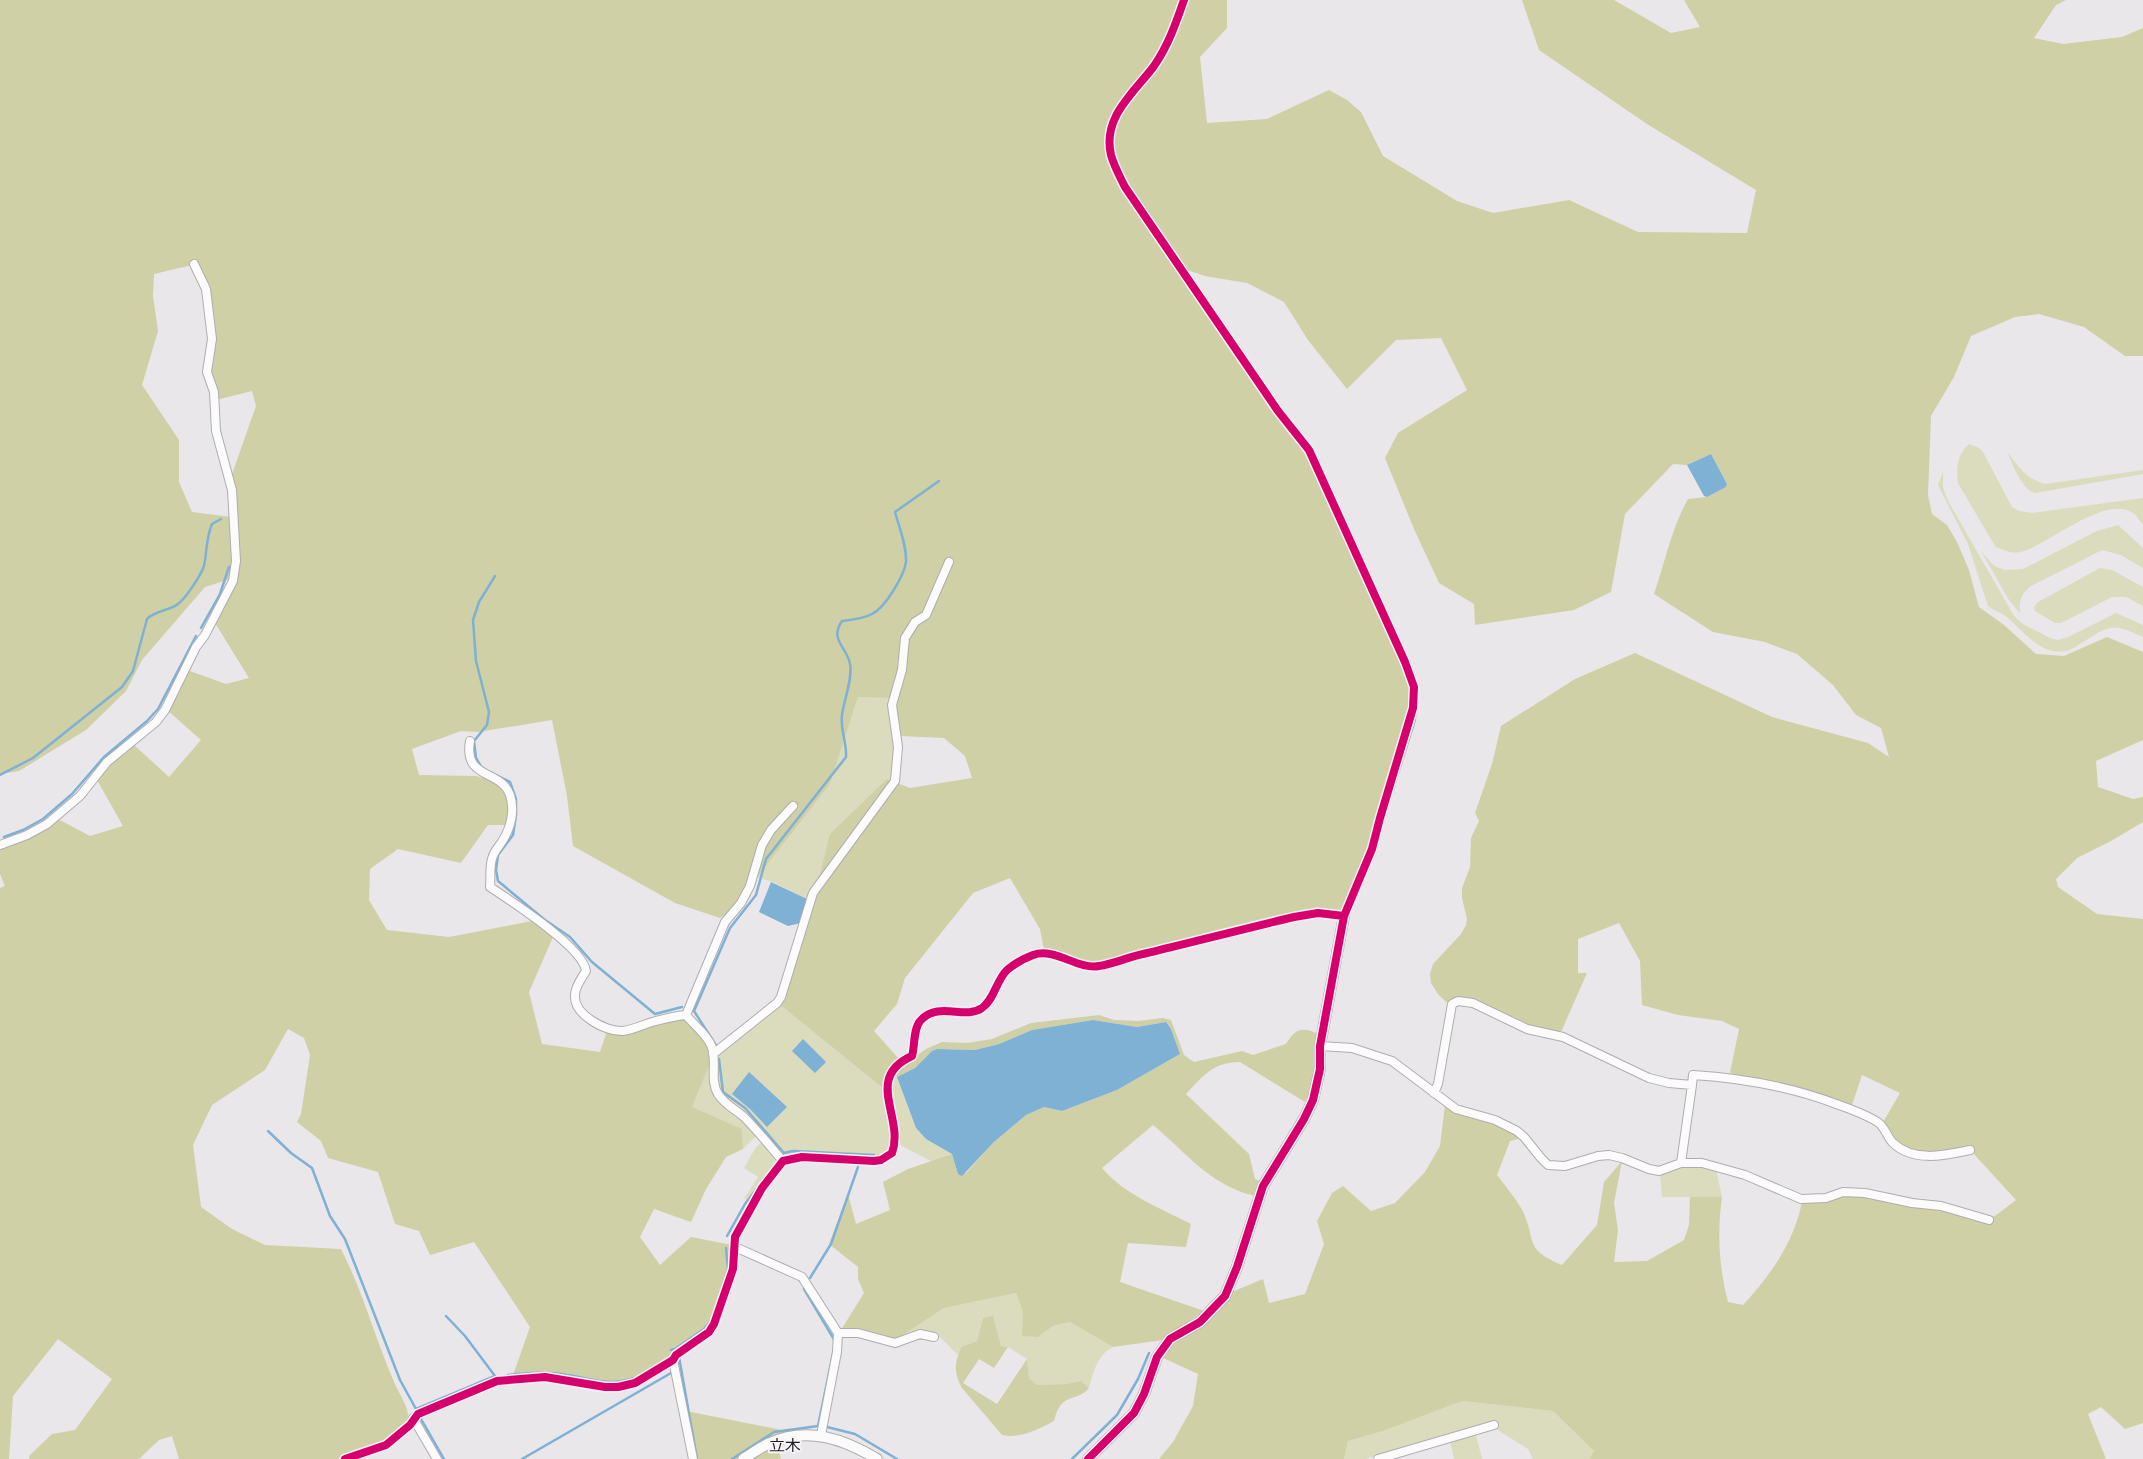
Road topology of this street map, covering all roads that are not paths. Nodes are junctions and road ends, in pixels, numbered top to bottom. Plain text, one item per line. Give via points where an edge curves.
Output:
1 (1184, 0) edge
2 (194, 264) dead end
3 (949, 562) dead end
4 (470, 741) dead end
5 (793, 806) dead end
6 (1, 841) edge
7 (1344, 916) junction
8 (686, 1015) junction
9 (1320, 1046) junction
10 (713, 1054) junction
11 (1692, 1085) junction
12 (1434, 1093) junction
13 (1970, 1150) dead end
14 (783, 1161) junction
15 (1681, 1163) junction
16 (1989, 1220) dead end
17 (735, 1247) junction
18 (838, 1333) junction
19 (934, 1338) dead end
20 (676, 1356) junction
21 (414, 1418) junction
22 (1494, 1425) dead end
23 (820, 1434) junction
24 (345, 1459) edge
25 (437, 1459) edge
26 (693, 1459) edge
27 (743, 1459) edge
28 (877, 1459) edge
29 (1088, 1459) edge
30 (1378, 1459) edge

1 - 7 street via 1170,37 1154,66 1118,109 1111,135 1112,157 1125,187 1309,450 1414,688 1411,720 1372,849
2 - 6 street via 206,289 212,339 207,372 214,392 216,431 232,490 236,561 233,580 156,722 107,762 80,796 47,824 27,835
3 - 10 street via 926,615 914,622 905,638 902,670 892,705 898,747 895,780 813,893 781,998
4 - 8 street via 468,750 473,763 483,774 506,787 511,802 510,827 492,857 490,886 567,943 583,961 586,971 574,997 581,1012 616,1031
5 - 8 street via 762,845 750,886 726,922
7 - 9 street
7 - 14 street via 1318,913 1294,917 1100,966 1090,967 1041,953 1032,956 1006,971 981,1009 941,1010 920,1020 912,1056 894,1067 890,1075 888,1097 896,1139 888,1157 874,1161 802,1157
8 - 10 street via 711,1044
9 - 12 street via 1352,1048 1392,1061
9 - 29 street via 1320,1069 1313,1100 1263,1186 1225,1296 1200,1322 1170,1339 1157,1357 1134,1413
10 - 14 street via 713,1083 718,1094 754,1127
11 - 12 street via 1649,1078 1563,1037 1528,1029 1472,1003 1458,1001 1452,1004
11 - 13 street via 1693,1075 1735,1078 1840,1105 1880,1124 1894,1144 1909,1153 1936,1156
11 - 15 street
12 - 15 street via 1456,1109 1495,1120 1517,1131 1548,1165 1565,1166 1598,1156 1622,1158 1659,1171
14 - 17 street via 762,1188 740,1226
15 - 16 street via 1714,1165 1801,1199 1826,1198 1843,1192 1865,1193 1941,1206
17 - 18 street via 802,1277
17 - 20 street via 733,1269 714,1324 709,1332
18 - 19 street via 858,1333 895,1342 920,1334
18 - 23 street
20 - 21 street via 636,1384 605,1387 545,1377 497,1381
20 - 26 street
21 - 24 street via 386,1445
21 - 25 street
22 - 30 street
23 - 27 street via 786,1437
23 - 28 street

